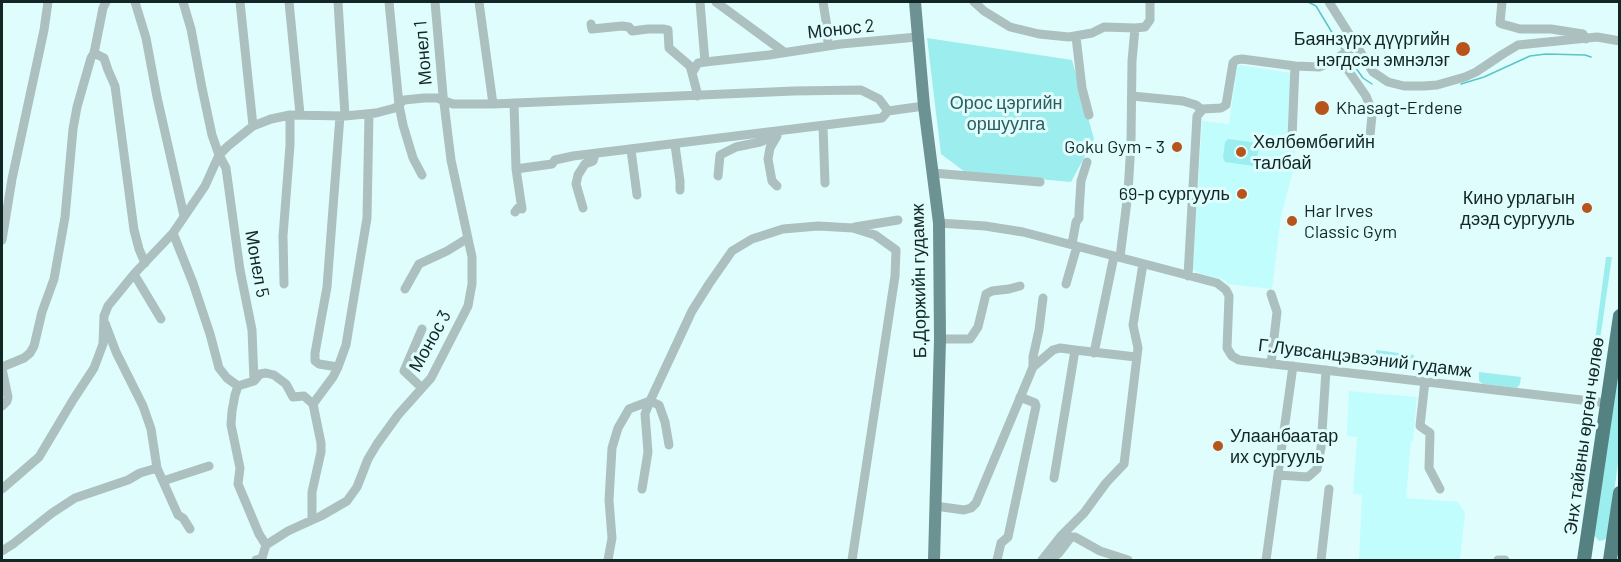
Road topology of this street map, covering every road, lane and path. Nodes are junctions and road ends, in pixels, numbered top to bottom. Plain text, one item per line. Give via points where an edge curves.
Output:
1 (48, 2) edge
2 (106, 2) edge
3 (135, 2) edge
4 (183, 2) edge
5 (240, 2) edge
6 (289, 2) edge
7 (338, 2) edge
8 (389, 2) edge
9 (435, 2) edge
10 (479, 2) edge
11 (700, 2) edge
12 (716, 2) edge
13 (823, 2) edge
14 (915, 2) edge
15 (975, 2) edge
16 (1150, 2) edge
17 (1329, 2) edge
18 (1502, 2) edge
19 (591, 24) dead end
20 (1135, 28) junction
21 (917, 37) junction
22 (1076, 37) junction
23 (1586, 39) junction
24 (1620, 41) edge
25 (828, 45) junction
26 (1357, 45) junction
27 (784, 52) junction
28 (94, 53) junction
29 (1339, 57) junction
30 (705, 62) junction
31 (1295, 66) junction
32 (692, 73) junction
33 (698, 96) junction
34 (1132, 96) junction
35 (444, 102) junction
36 (514, 103) junction
37 (493, 104) junction
38 (399, 105) junction
39 (924, 106) junction
40 (1202, 110) junction
41 (888, 111) junction
42 (369, 114) junction
43 (295, 115) junction
44 (1089, 115) dead end
45 (342, 116) junction
46 (254, 126) junction
47 (823, 126) junction
48 (778, 134) junction
49 (1292, 138) dead end
50 (675, 145) junction
51 (1369, 146) dead end
52 (631, 150) junction
53 (595, 154) junction
54 (219, 155) junction
55 (1087, 162) dead end
56 (516, 169) junction
57 (933, 173) junction
58 (422, 175) dead end
59 (718, 176) dead end
60 (1040, 182) dead end
61 (825, 183) dead end
62 (777, 186) dead end
63 (680, 190) dead end
64 (637, 195) dead end
65 (583, 208) dead end
66 (515, 212) dead end
67 (184, 216) junction
68 (897, 220) dead end
69 (939, 223) junction
70 (853, 228) junction
71 (173, 233) junction
72 (468, 238) junction
73 (2, 240) edge
74 (1074, 245) junction
75 (1117, 256) junction
76 (145, 263) junction
77 (1143, 264) junction
78 (134, 274) junction
79 (1188, 276) junction
80 (284, 284) dead end
81 (1066, 284) dead end
82 (1020, 286) dead end
83 (405, 289) dead end
84 (1271, 294) dead end
85 (1043, 298) dead end
86 (1620, 316) edge
87 (161, 319) dead end
88 (105, 321) junction
89 (422, 329) dead end
90 (940, 339) junction
91 (1075, 350) junction
92 (1094, 353) junction
93 (1136, 357) junction
94 (1271, 364) junction
95 (1293, 366) junction
96 (338, 367) junction
97 (2, 368) edge
98 (1034, 368) junction
99 (1326, 370) junction
100 (254, 381) junction
101 (1425, 381) junction
102 (238, 386) junction
103 (422, 388) junction
104 (1020, 397) junction
105 (650, 401) junction
106 (1607, 403) junction
107 (313, 404) junction
108 (2, 406) edge
109 (669, 445) dead end
110 (209, 466) dead end
111 (157, 468) junction
112 (1278, 475) junction
113 (1054, 478) dead end
114 (163, 482) junction
115 (2, 489) edge
116 (642, 489) dead end
117 (1329, 489) dead end
118 (1440, 489) dead end
119 (1620, 493) edge
120 (935, 506) junction
121 (312, 520) junction
122 (190, 529) dead end
123 (1589, 531) junction
124 (1614, 532) junction
125 (266, 545) junction
126 (2, 551) edge
127 (1044, 559) edge
128 (261, 560) edge
129 (1584, 560) edge
130 (608, 561) edge
131 (852, 561) edge
132 (934, 561) edge
133 (997, 561) edge
134 (1128, 561) edge
135 (1266, 561) edge
136 (1321, 561) edge
137 (1498, 561) edge
138 (1505, 561) edge
139 (1608, 561) edge

1 - 73 street
2 - 28 street
3 - 67 street
4 - 54 street, Монел 5
5 - 46 street
6 - 43 street
7 - 45 street
8 - 38 street
9 - 35 street, Монел 1
10 - 37 street
11 - 30 street
12 - 27 street
13 - 25 street
14 - 21 main road, Б.Доржийн гудамж
15 - 22 street via 1010,27
16 - 20 street via 1149,23
17 - 26 street
18 - 23 street via 1502,24 1583,34
19 - 32 street via 592,29 622,26 632,31 668,30 669,48 690,66
20 - 22 street via 1104,27
20 - 34 street
21 - 25 street, Монос 2
21 - 39 main road, Б.Доржийн гудамж
22 - 44 street
23 - 24 street
23 - 26 street via 1518,45 1476,72 1424,86 1404,86 1380,78
25 - 27 street, Монос 2
26 - 29 street
27 - 30 street, Монос 2
28 - 76 street via 104,58 115,86 134,230
28 - 97 street via 77,107 54,279 30,353
29 - 31 street via 1321,67
29 - 51 street via 1371,108
30 - 32 street via 694,66
31 - 40 street via 1236,60 1226,105
31 - 49 street
32 - 33 street
33 - 36 street
33 - 41 street via 861,90 879,99
34 - 40 street via 1183,101
34 - 75 street via 1128,193
35 - 37 street
35 - 38 street via 437,98 412,99
35 - 72 street, Монос 3 via 451,160
36 - 37 street
36 - 56 street
38 - 42 street
38 - 58 street via 413,158
39 - 41 street
39 - 57 main road, Б.Доржийн гудамж
40 - 79 street via 1197,119
41 - 47 street via 882,118
42 - 45 street
42 - 96 street via 367,218 346,345
43 - 45 street
43 - 46 street
43 - 80 street via 283,236
45 - 96 street via 327,287 315,353 319,364
46 - 54 street
47 - 48 street
47 - 61 street
48 - 50 street
48 - 59 street via 720,155
48 - 62 street via 768,159 772,181
50 - 52 street
50 - 63 street
52 - 53 street
52 - 64 street
53 - 56 street
53 - 65 street via 593,161 585,164 576,184
54 - 67 street via 205,186
54 - 100 street, Монел 5 via 226,168 252,330
55 - 74 street
56 - 66 street via 522,208
57 - 60 street
57 - 69 main road, Б.Доржийн гудамж
67 - 71 street
68 - 70 street
69 - 74 street, Г.Лувсанцэвээний гудамж via 1023,232
69 - 90 main road, Б.Доржийн гудамж
70 - 105 street via 783,229 752,239 732,251 692,311
70 - 131 street via 875,235 896,250 890,318
71 - 76 street
71 - 102 street via 219,368
72 - 83 street via 419,264
72 - 103 street, Монос 3 via 473,269 468,306
74 - 75 street, Г.Лувсанцэвээний гудамж
74 - 81 street
75 - 77 street, Г.Лувсанцэвээний гудамж
75 - 92 street
76 - 78 street
77 - 79 street, Г.Лувсанцэвээний гудамж
77 - 93 street via 1133,325
78 - 87 street
78 - 88 street via 108,306
79 - 94 street, Г.Лувсанцэвээний гудамж via 1217,283 1227,292 1229,353 1241,360
82 - 90 street via 986,294 978,327 970,339
84 - 94 street via 1277,312
85 - 98 street
86 - 106 highway, Энх тайвны өргөн чөлөө
88 - 111 street via 143,406
88 - 115 street via 103,344 94,368 39,457
89 - 103 street via 404,370
90 - 120 main road, Б.Доржийн гудамж
91 - 92 street
91 - 98 street via 1053,350
91 - 113 street
92 - 93 street
93 - 127 street via 1124,464
94 - 95 street, Г.Лувсанцэвээний гудамж
95 - 99 street, Г.Лувсанцэвээний гудамж
95 - 112 street
96 - 107 street
97 - 108 street via 8,397
98 - 104 street
99 - 101 street, Г.Лувсанцэвээний гудамж
99 - 112 street via 1317,469 1308,477
100 - 102 street
100 - 107 street via 260,374 274,375 288,386 293,396 304,396
101 - 106 street, Г.Лувсанцэвээний гудамж
101 - 118 street via 1420,426 1430,433 1429,468
102 - 125 street via 231,425 240,468 238,484
103 - 121 street, Монос 3 via 377,444 347,501
104 - 120 street via 976,503 964,510
104 - 133 street via 1036,406 1008,537 1001,543
105 - 109 street via 659,405
105 - 116 street via 645,414 648,452
105 - 130 street via 629,409 612,448 612,538
106 - 123 highway, Энх тайвны өргөн чөлөө
107 - 121 street via 321,452 312,492
110 - 114 street
111 - 114 street
111 - 126 street via 75,498
112 - 135 street
114 - 122 street via 178,515
117 - 136 street
119 - 124 highway
120 - 132 main road, Б.Доржийн гудамж
121 - 125 street, Монос 3
123 - 124 highway via 1598,545 1607,542
123 - 129 highway, Энх тайвны өргөн чөлөө
124 - 139 highway
125 - 128 street
127 - 134 street via 1058,554 1075,537
129 - 139 highway via 1590,549 1596,548
137 - 138 street

